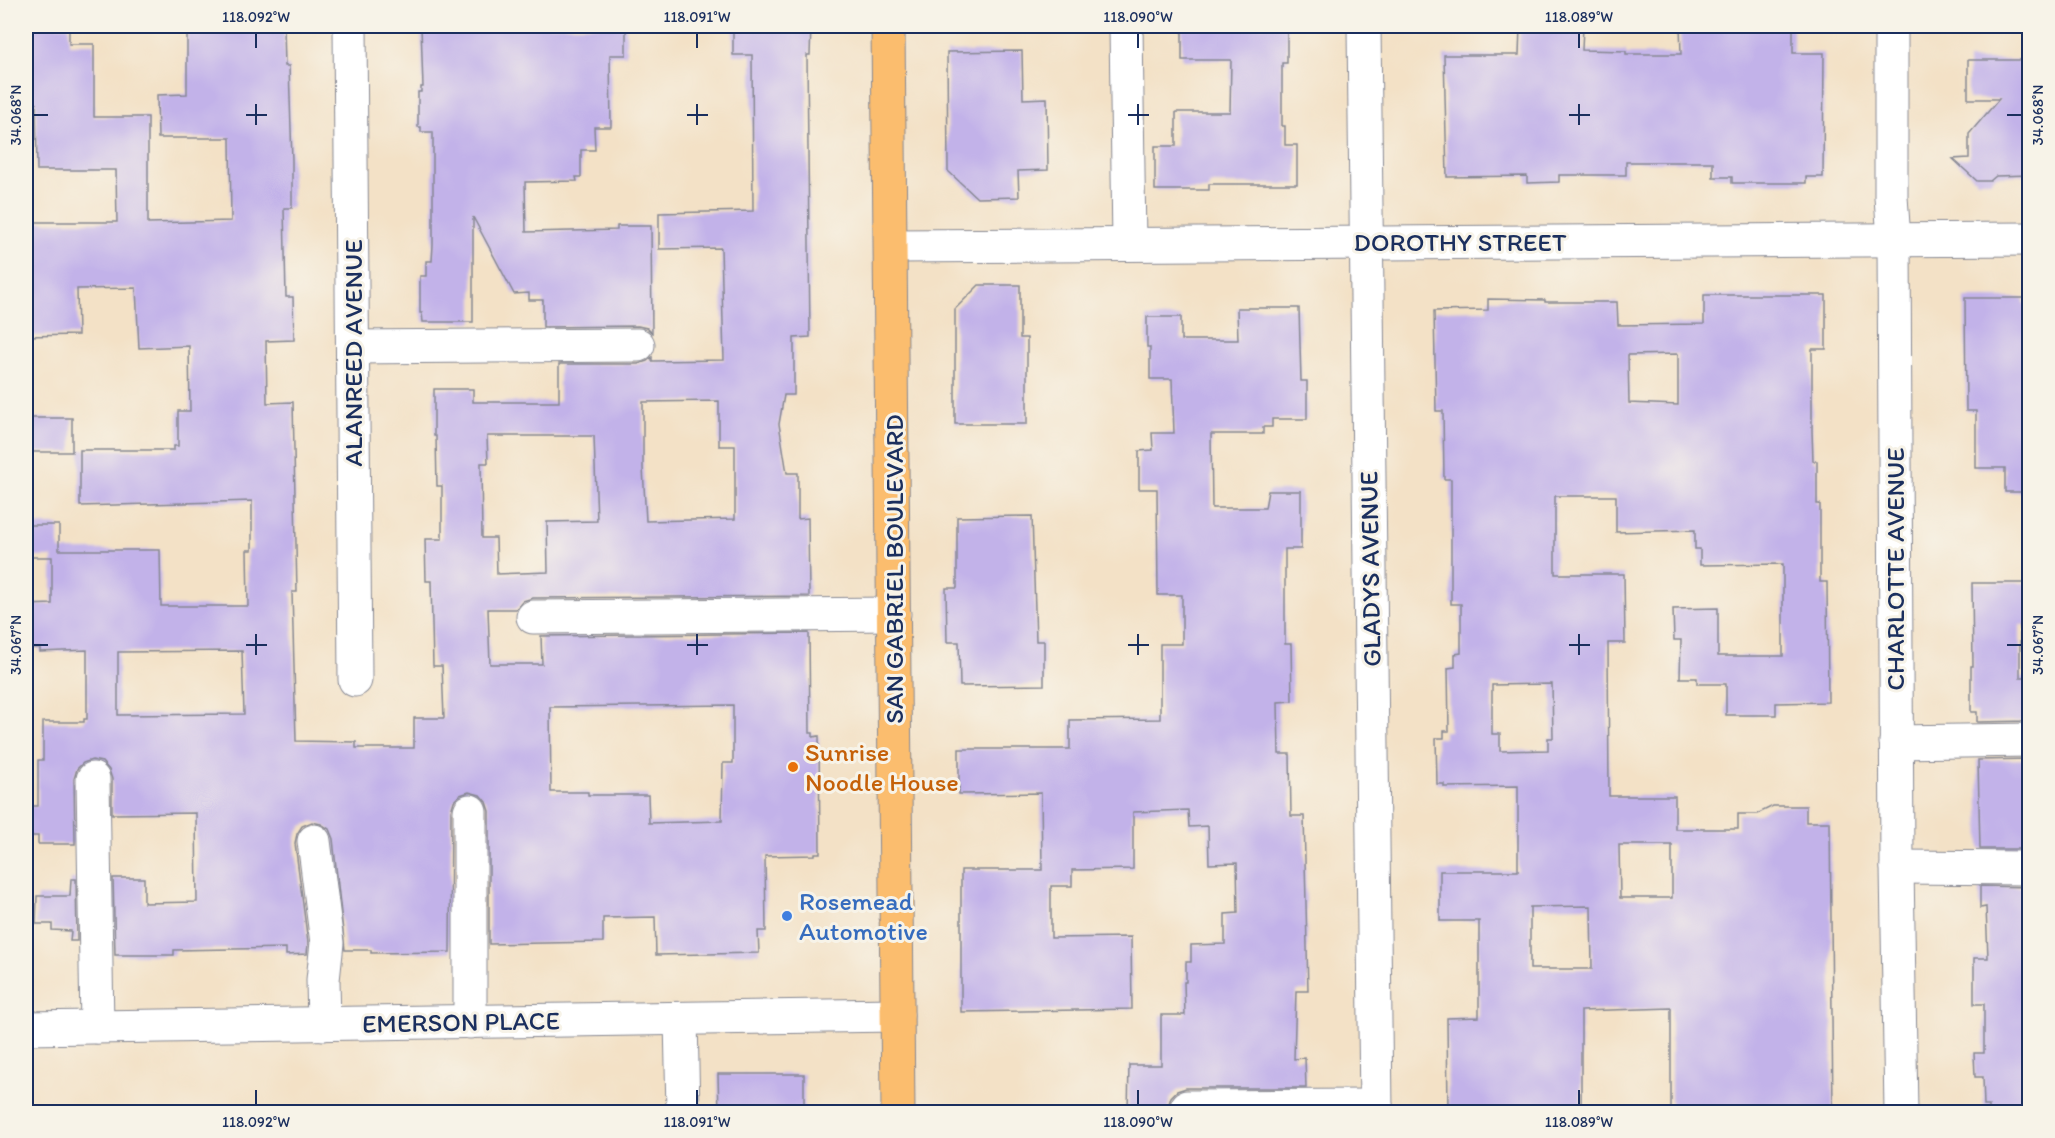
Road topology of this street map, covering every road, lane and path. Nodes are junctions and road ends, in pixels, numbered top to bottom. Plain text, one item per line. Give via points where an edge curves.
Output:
1 (350, 26) edge
2 (888, 26) edge
3 (1126, 26) edge
4 (1364, 26) edge
5 (1891, 26) edge
6 (1894, 239) junction
7 (2030, 239) edge
8 (1367, 242) junction
9 (1129, 244) junction
10 (891, 246) junction
11 (638, 345) dead end
12 (353, 347) junction
13 (894, 614) junction
14 (533, 617) dead end
15 (355, 680) dead end
16 (2030, 740) edge
17 (1896, 742) junction
18 (93, 779) dead end
19 (470, 811) dead end
20 (314, 841) dead end
21 (1897, 867) junction
22 (2030, 868) edge
23 (897, 1015) junction
24 (681, 1019) junction
25 (470, 1022) junction
26 (324, 1024) junction
27 (97, 1027) junction
28 (26, 1028) edge
29 (1187, 1107) dead end
30 (1376, 1109) edge
31 (683, 1113) edge
32 (898, 1113) edge
33 (1900, 1113) edge

1 - 12 street, ALANREED AVENUE
2 - 10 main road, SAN GABRIEL BOULEVARD
3 - 9 street
4 - 8 street, GLADYS AVENUE
5 - 6 street, CHARLOTTE AVENUE
6 - 7 street, DOROTHY STREET
6 - 8 street, DOROTHY STREET
6 - 17 street, CHARLOTTE AVENUE
8 - 9 street, DOROTHY STREET
8 - 30 street, GLADYS AVENUE
9 - 10 street, DOROTHY STREET
10 - 13 main road, SAN GABRIEL BOULEVARD
11 - 12 street
12 - 15 street, ALANREED AVENUE
13 - 14 street
13 - 23 main road, SAN GABRIEL BOULEVARD
16 - 17 street
17 - 21 street, CHARLOTTE AVENUE
18 - 27 street
19 - 25 street
20 - 26 street via 327,943
21 - 22 street
21 - 33 street, CHARLOTTE AVENUE
23 - 24 street, EMERSON PLACE
23 - 32 main road, SAN GABRIEL BOULEVARD
24 - 25 street, EMERSON PLACE
24 - 31 street
25 - 26 street, EMERSON PLACE
26 - 27 street, EMERSON PLACE
27 - 28 street, EMERSON PLACE
29 - 30 street

